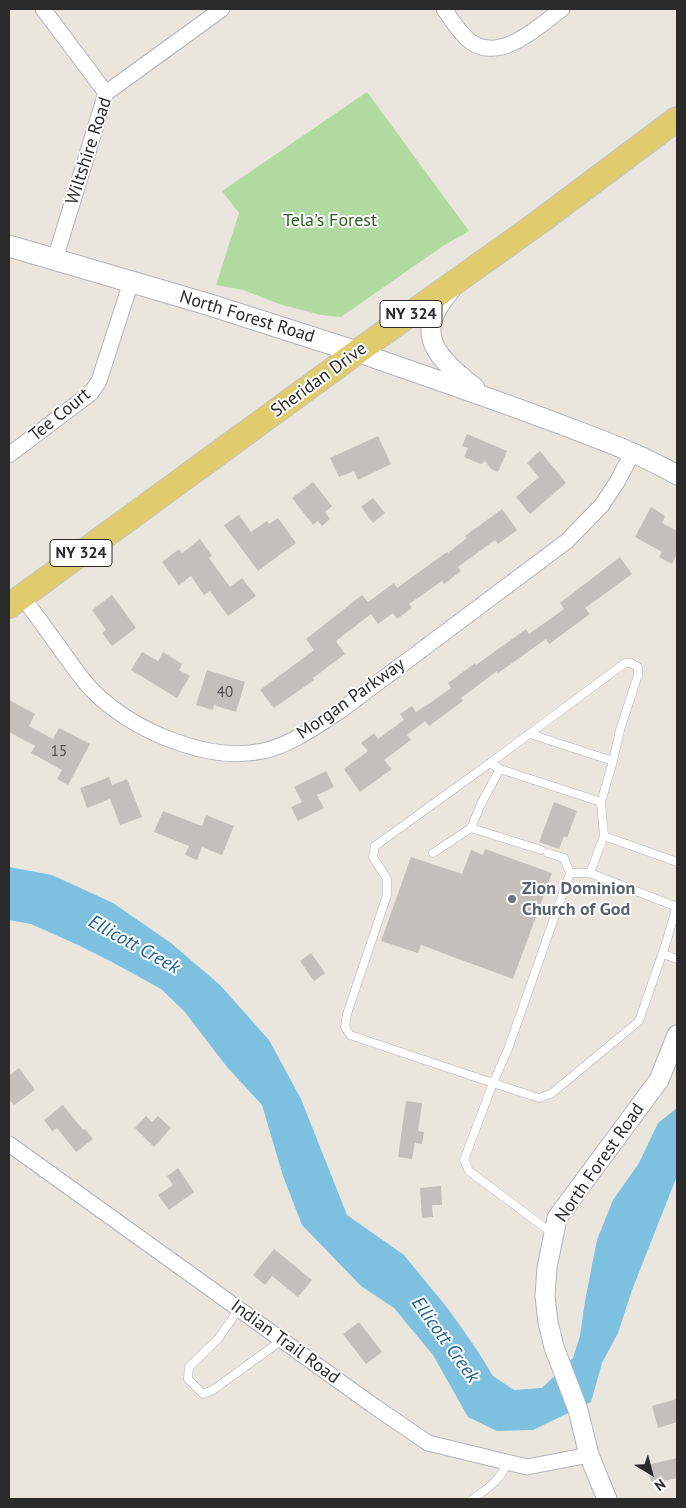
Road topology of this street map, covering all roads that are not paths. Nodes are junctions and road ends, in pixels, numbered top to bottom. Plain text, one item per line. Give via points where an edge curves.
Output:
1 (43, 9) edge
2 (222, 9) edge
3 (444, 9) edge
4 (562, 9) edge
5 (106, 93) junction
6 (677, 119) edge
7 (9, 246) edge
8 (55, 260) junction
9 (464, 275) junction
10 (130, 282) junction
11 (357, 352) junction
12 (486, 396) junction
13 (633, 452) junction
14 (9, 455) edge
15 (677, 475) edge
16 (15, 601) edge
17 (530, 734) junction
18 (613, 761) junction
19 (490, 763) junction
20 (500, 769) junction
21 (601, 802) junction
22 (471, 828) junction
23 (604, 836) junction
24 (433, 853) dead end
25 (677, 862) edge
26 (590, 873) junction
27 (570, 874) junction
28 (677, 906) edge
29 (662, 954) junction
30 (677, 959) edge
31 (677, 1034) edge
32 (493, 1083) junction
33 (9, 1144) edge
34 (554, 1234) junction
35 (239, 1309) junction
36 (282, 1340) junction
37 (589, 1455) junction
38 (507, 1462) junction
39 (473, 1499) edge
40 (607, 1499) edge

1 - 5 street
2 - 5 street, Wiltshire Road
3 - 4 street via 472,43 495,49 522,38
5 - 8 street, Wiltshire Road
6 - 9 main road, Sheridan Drive / NY 324
7 - 8 main road, North Forest Road
8 - 10 main road, North Forest Road
9 - 11 main road, Sheridan Drive / NY 324
9 - 12 street via 438,304 432,320 432,338 441,357
10 - 11 main road, North Forest Road
10 - 14 street, Tee Court via 99,381 91,394
11 - 12 street, North Forest Road
11 - 16 main road, Sheridan Drive / NY 324
12 - 13 street, North Forest Road
13 - 15 street, North Forest Road
13 - 16 street, Morgan Parkway via 602,505 567,542 340,711 305,734 264,751 247,754 215,752 174,740 124,718 91,689
17 - 18 lane
17 - 18 lane via 625,663 631,663 638,667 638,675
17 - 19 lane
18 - 21 lane
19 - 20 lane
19 - 32 lane via 375,846 373,858 387,879 387,895 345,1027 350,1036
20 - 21 lane
20 - 22 lane
21 - 23 lane
22 - 24 lane
22 - 27 lane via 564,858
23 - 25 lane
23 - 26 lane
26 - 27 lane
26 - 28 lane
27 - 32 lane
28 - 29 lane
29 - 30 lane
29 - 32 lane via 639,1021 564,1085 539,1098
31 - 34 street, North Forest Road via 659,1080 557,1218
32 - 34 lane via 464,1160 469,1171
33 - 35 street, Indian Trail Road
34 - 37 street, North Forest Road via 545,1296 548,1322 578,1410
35 - 36 street, Indian Trail Road
35 - 36 lane via 218,1339 189,1367 188,1379 203,1394
36 - 38 street, Indian Trail Road via 428,1443
37 - 38 street, Indian Trail Road via 527,1467
37 - 40 street, North Forest Road
38 - 39 lane via 501,1476

